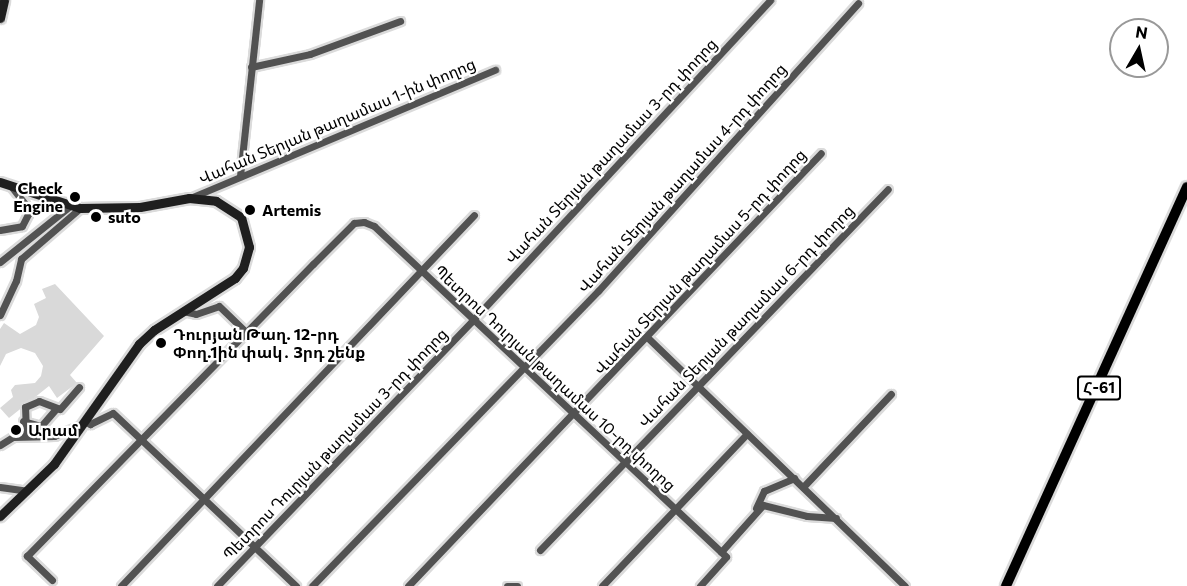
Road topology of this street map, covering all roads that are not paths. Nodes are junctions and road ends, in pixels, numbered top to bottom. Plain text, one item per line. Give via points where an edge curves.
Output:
1 (4, 0) edge
2 (259, 0) edge
3 (770, 0) edge
4 (858, 3) dead end
5 (0, 18) edge
6 (400, 21) dead end
7 (251, 67) junction
8 (495, 70) dead end
9 (821, 153) dead end
10 (240, 176) junction
11 (0, 182) edge
12 (11, 186) junction
13 (1187, 187) edge
14 (888, 189) dead end
15 (189, 198) junction
16 (70, 206) junction
17 (80, 208) junction
18 (474, 215) dead end
19 (0, 230) edge
20 (0, 262) edge
21 (422, 272) junction
22 (183, 311) junction
23 (0, 315) edge
24 (472, 321) junction
25 (245, 331) junction
26 (648, 338) junction
27 (522, 368) junction
28 (698, 386) junction
29 (79, 387) dead end
30 (891, 394) dead end
31 (56, 409) junction
32 (573, 415) junction
33 (23, 421) junction
34 (82, 423) junction
35 (26, 434) junction
36 (747, 434) junction
37 (141, 441) junction
38 (0, 445) edge
39 (625, 464) junction
40 (794, 478) junction
41 (0, 487) edge
42 (803, 487) junction
43 (29, 492) junction
44 (203, 498) junction
45 (756, 508) junction
46 (675, 510) junction
47 (0, 516) edge
48 (836, 518) junction
49 (254, 546) junction
50 (540, 550) dead end
51 (723, 554) junction
52 (52, 580) dead end
53 (121, 586) edge
54 (217, 586) edge
55 (296, 586) edge
56 (312, 586) edge
57 (408, 586) edge
58 (507, 586) edge
59 (517, 586) edge
60 (602, 586) edge
61 (700, 586) edge
62 (905, 586) edge
63 (1006, 586) edge

1 - 5 main road
2 - 7 street
3 - 24 street, Վահան Տերյան թաղամաս 3-րդ փողոց
4 - 27 street, Վահան Տերյան թաղամաս 4-րդ փողոց via 598,291
6 - 7 street via 310,54
7 - 10 street
8 - 10 street, Վահան Տերյան թաղամաս 1-ին փողոց
9 - 26 street, Վահան Տերյան թաղամաս 5-րդ փողոց
10 - 15 street, Վահան Տերյան թաղամաս 1-ին փողոց
11 - 12 main road
12 - 16 main road
12 - 19 street via 28,214 22,226
13 - 63 main road, Հ-61 via 1097,394
14 - 28 street, Վահան Տերյան թաղամաս 6-րդ փողոց
15 - 17 main road via 140,207
15 - 22 main road via 216,201 234,209 246,227 249,247 243,268 235,278
16 - 17 main road
16 - 20 street
17 - 23 street via 21,259 16,281
18 - 21 street
21 - 24 street, Պետրոս Դուրյան թաղամաս 10-րդ փողոց
21 - 25 street, Պետրոս Դուրյան թաղամաս 10-րդ փողոց via 364,222 354,223
21 - 44 street
22 - 25 street via 196,314 219,306
22 - 34 main road via 139,344
24 - 27 street, Պետրոս Դուրյան թաղամաս 10-րդ փողոց
24 - 49 street, Պետրոս Դուրյան թաղամաս 3-րդ փողոց
25 - 37 street
26 - 28 street
26 - 32 street, Վահան Տերյան թաղամաս 5-րդ փողոց
27 - 32 street, Պետրոս Դուրյան թաղամաս 10-րդ փողոց
27 - 56 street, Վահան Տերյան թաղամաս 4-րդ փողոց
28 - 36 street
28 - 39 street, Վահան Տերյան թաղամաս 6-րդ փողոց
29 - 31 street via 64,407
30 - 42 street
31 - 33 street via 41,426
31 - 33 street via 42,401 31,403 25,407
32 - 39 street, Պետրոս Դուրյան թաղամաս 10-րդ փողոց
32 - 57 street, Վահան Տերյան թաղամաս 5-րդ փողոց
33 - 35 street
34 - 35 street via 54,436
34 - 37 street via 90,424 113,413
34 - 43 main road
35 - 38 street
36 - 40 street
36 - 46 street
37 - 44 street
37 - 52 street via 27,556
39 - 46 street, Պետրոս Դուրյան թաղամաս 10-րդ փողոց
39 - 50 street, Վահան Տերյան թաղամաս 6-րդ փողոց
40 - 42 street
40 - 45 street via 764,491
41 - 43 street
42 - 48 street
43 - 47 main road
44 - 49 street
44 - 53 street
45 - 48 street via 763,505 807,516
45 - 51 street
46 - 51 street, Պետրոս Դուրյան թաղամաս 10-րդ փողոց
46 - 60 street
48 - 62 street
49 - 54 street, Պետրոս Դուրյան թաղամաս 3-րդ փողոց
49 - 55 street
51 - 61 street
58 - 59 street

